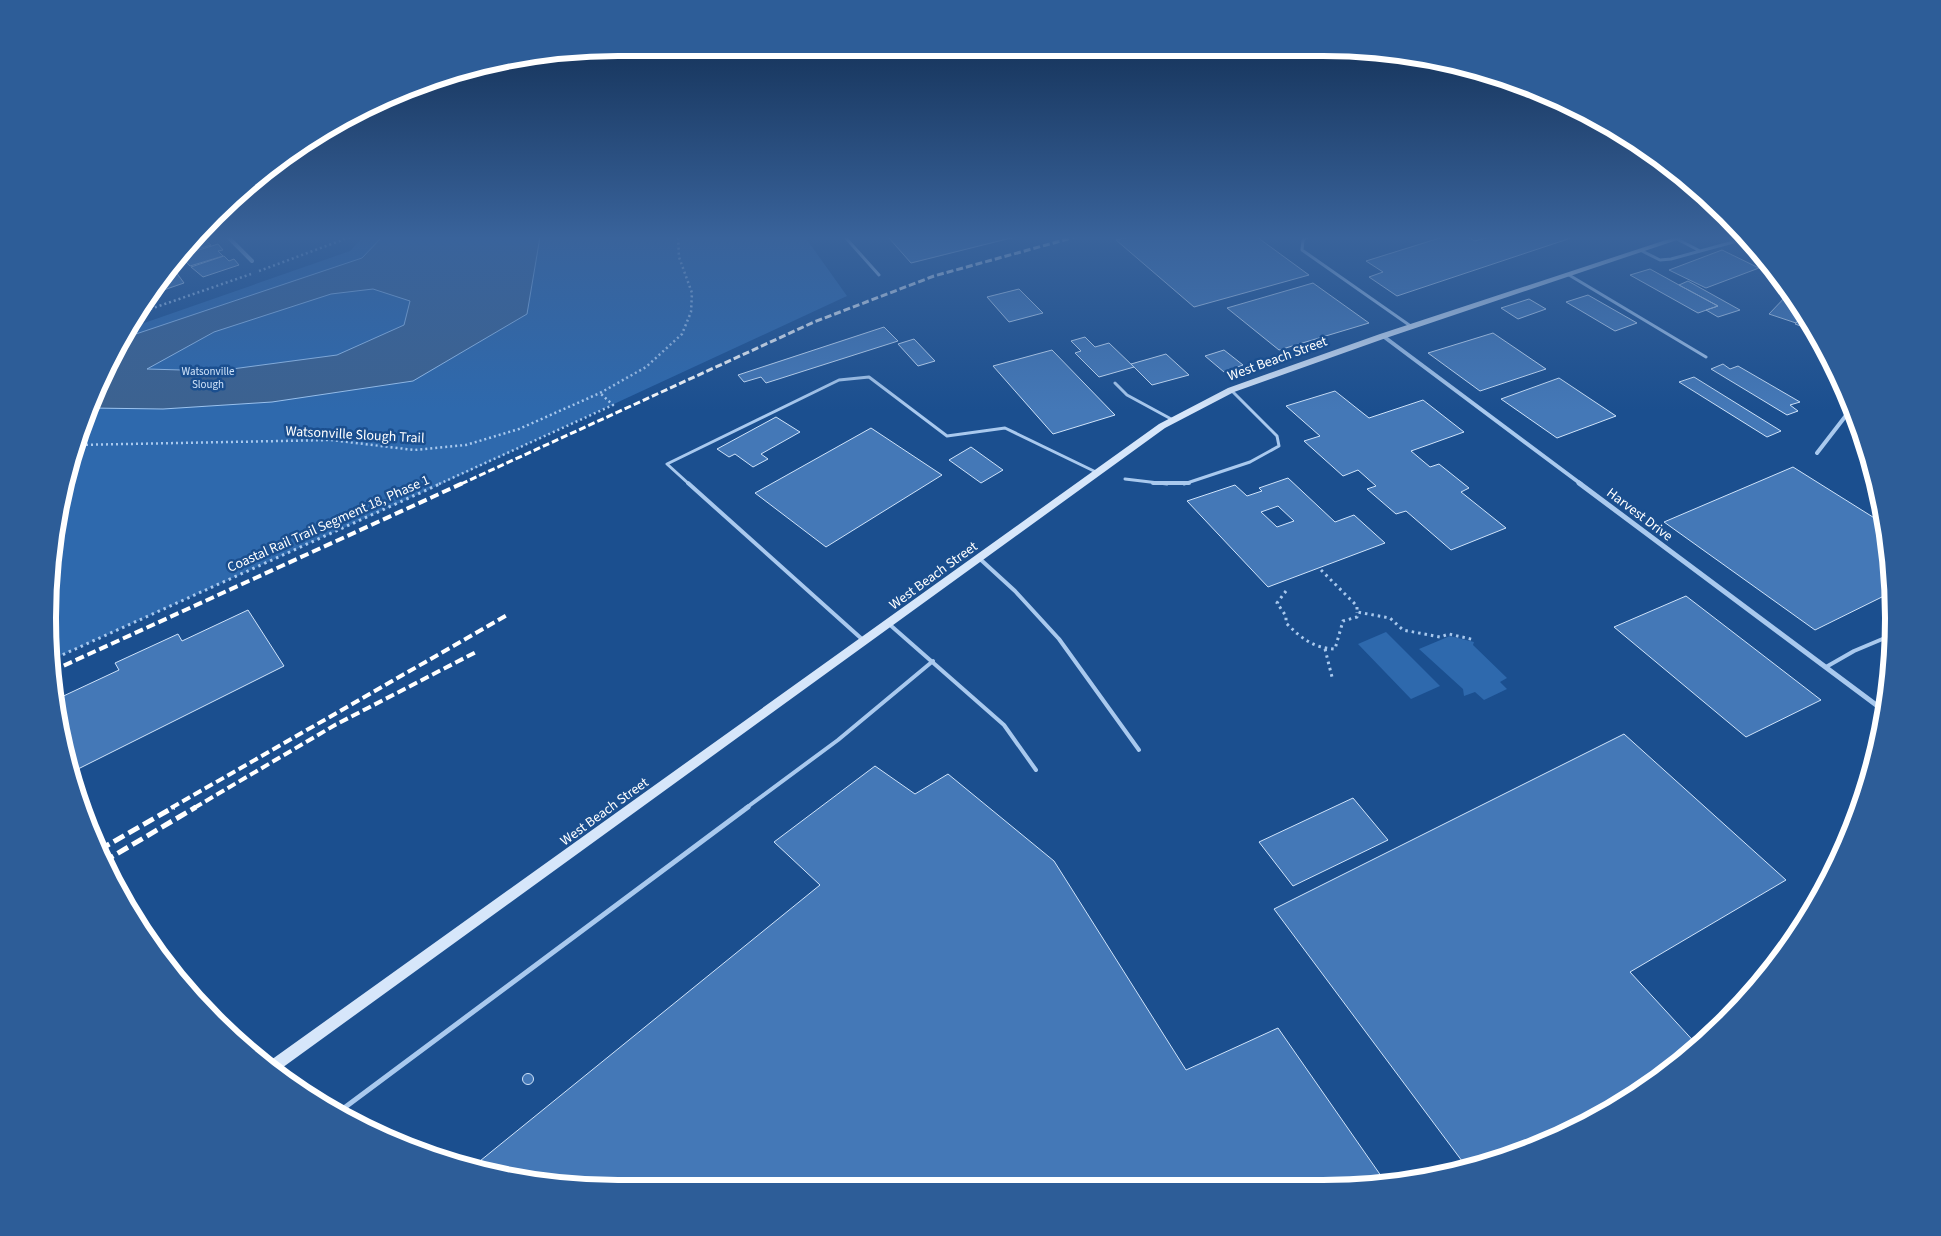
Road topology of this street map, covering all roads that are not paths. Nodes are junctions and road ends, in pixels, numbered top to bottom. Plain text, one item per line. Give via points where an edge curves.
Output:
1 (1366, 295) edge
2 (1509, 295) edge
3 (1601, 295) edge
4 (1412, 327) junction
5 (1383, 336) junction
6 (1706, 357) dead end
7 (1115, 383) dead end
8 (1231, 390) junction
9 (1847, 415) edge
10 (1173, 420) junction
11 (1817, 453) dead end
12 (1098, 473) junction
13 (1125, 479) dead end
14 (980, 559) junction
15 (889, 624) junction
16 (1884, 638) edge
17 (865, 642) junction
18 (933, 661) junction
19 (1826, 667) junction
20 (1878, 706) edge
21 (1139, 750) dead end
22 (1036, 770) dead end
23 (276, 1064) edge
24 (344, 1108) edge

1 - 4 lane
2 - 4 main road, West Beach Street
3 - 6 lane
4 - 5 main road, West Beach Street
5 - 8 main road, West Beach Street
5 - 19 street, Harvest Drive
7 - 10 lane via 1127,394
8 - 10 main road, West Beach Street
8 - 13 lane via 1277,436 1279,446 1276,450 1260,459 1184,484
9 - 11 street
10 - 12 main road, West Beach Street
12 - 14 main road, West Beach Street
12 - 17 lane via 1005,428 947,436 869,377 839,380 667,464
14 - 15 main road, West Beach Street
14 - 21 lane via 1059,639
15 - 17 main road, West Beach Street
15 - 18 lane
16 - 19 lane
17 - 23 main road, West Beach Street
18 - 22 lane via 1004,726
18 - 24 lane via 838,740
19 - 20 street, Harvest Drive

